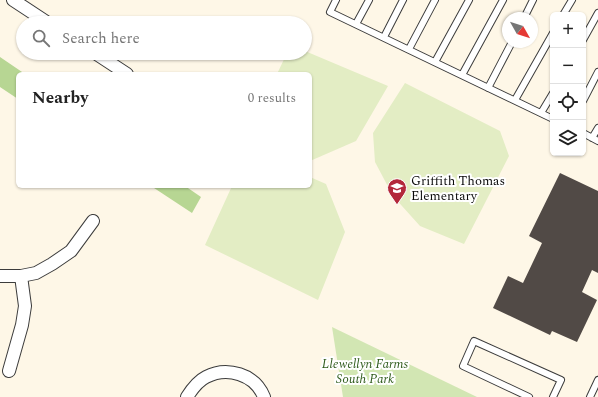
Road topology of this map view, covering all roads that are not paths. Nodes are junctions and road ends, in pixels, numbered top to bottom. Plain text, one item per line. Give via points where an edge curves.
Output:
1 (13, 0) edge
2 (336, 0) edge
3 (369, 0) edge
4 (403, 0) edge
5 (435, 0) edge
6 (469, 0) edge
7 (503, 0) edge
8 (533, 0) edge
9 (572, 0) edge
10 (527, 12) edge
11 (565, 12) edge
12 (598, 13) edge
13 (37, 16) edge
14 (356, 24) junction
15 (586, 35) edge
16 (384, 37) junction
17 (550, 38) edge
18 (509, 48) edge
19 (409, 49) junction
20 (106, 60) edge
21 (435, 62) junction
22 (124, 72) edge
23 (598, 72) edge
24 (462, 75) junction
25 (488, 88) junction
26 (586, 95) edge
27 (550, 98) edge
28 (515, 100) junction
29 (541, 113) junction
30 (550, 118) edge
31 (598, 128) edge
32 (586, 134) edge
33 (595, 139) edge
34 (93, 221) dead end
35 (0, 276) edge
36 (20, 276) junction
37 (9, 371) dead end
38 (598, 380) edge
39 (187, 397) edge
40 (264, 397) edge
41 (529, 397) edge
42 (553, 397) edge
43 (590, 397) edge

1 - 13 street
2 - 14 lane via 330,12
3 - 14 lane
4 - 16 lane
5 - 19 lane
6 - 21 lane
7 - 24 lane
8 - 10 lane
9 - 11 lane
12 - 15 lane
14 - 16 lane
16 - 19 lane
17 - 28 lane
18 - 25 lane
19 - 21 lane
20 - 22 street
21 - 24 lane
23 - 26 lane
24 - 25 lane
25 - 28 lane
27 - 29 lane
28 - 29 lane
29 - 30 lane
31 - 33 lane
32 - 33 lane
34 - 36 street via 77,245 64,257 36,273
35 - 36 street
36 - 37 street via 25,306
38 - 43 lane
39 - 40 street via 196,384 205,377 227,371 248,378
41 - 42 lane via 463,366 474,340 561,380

